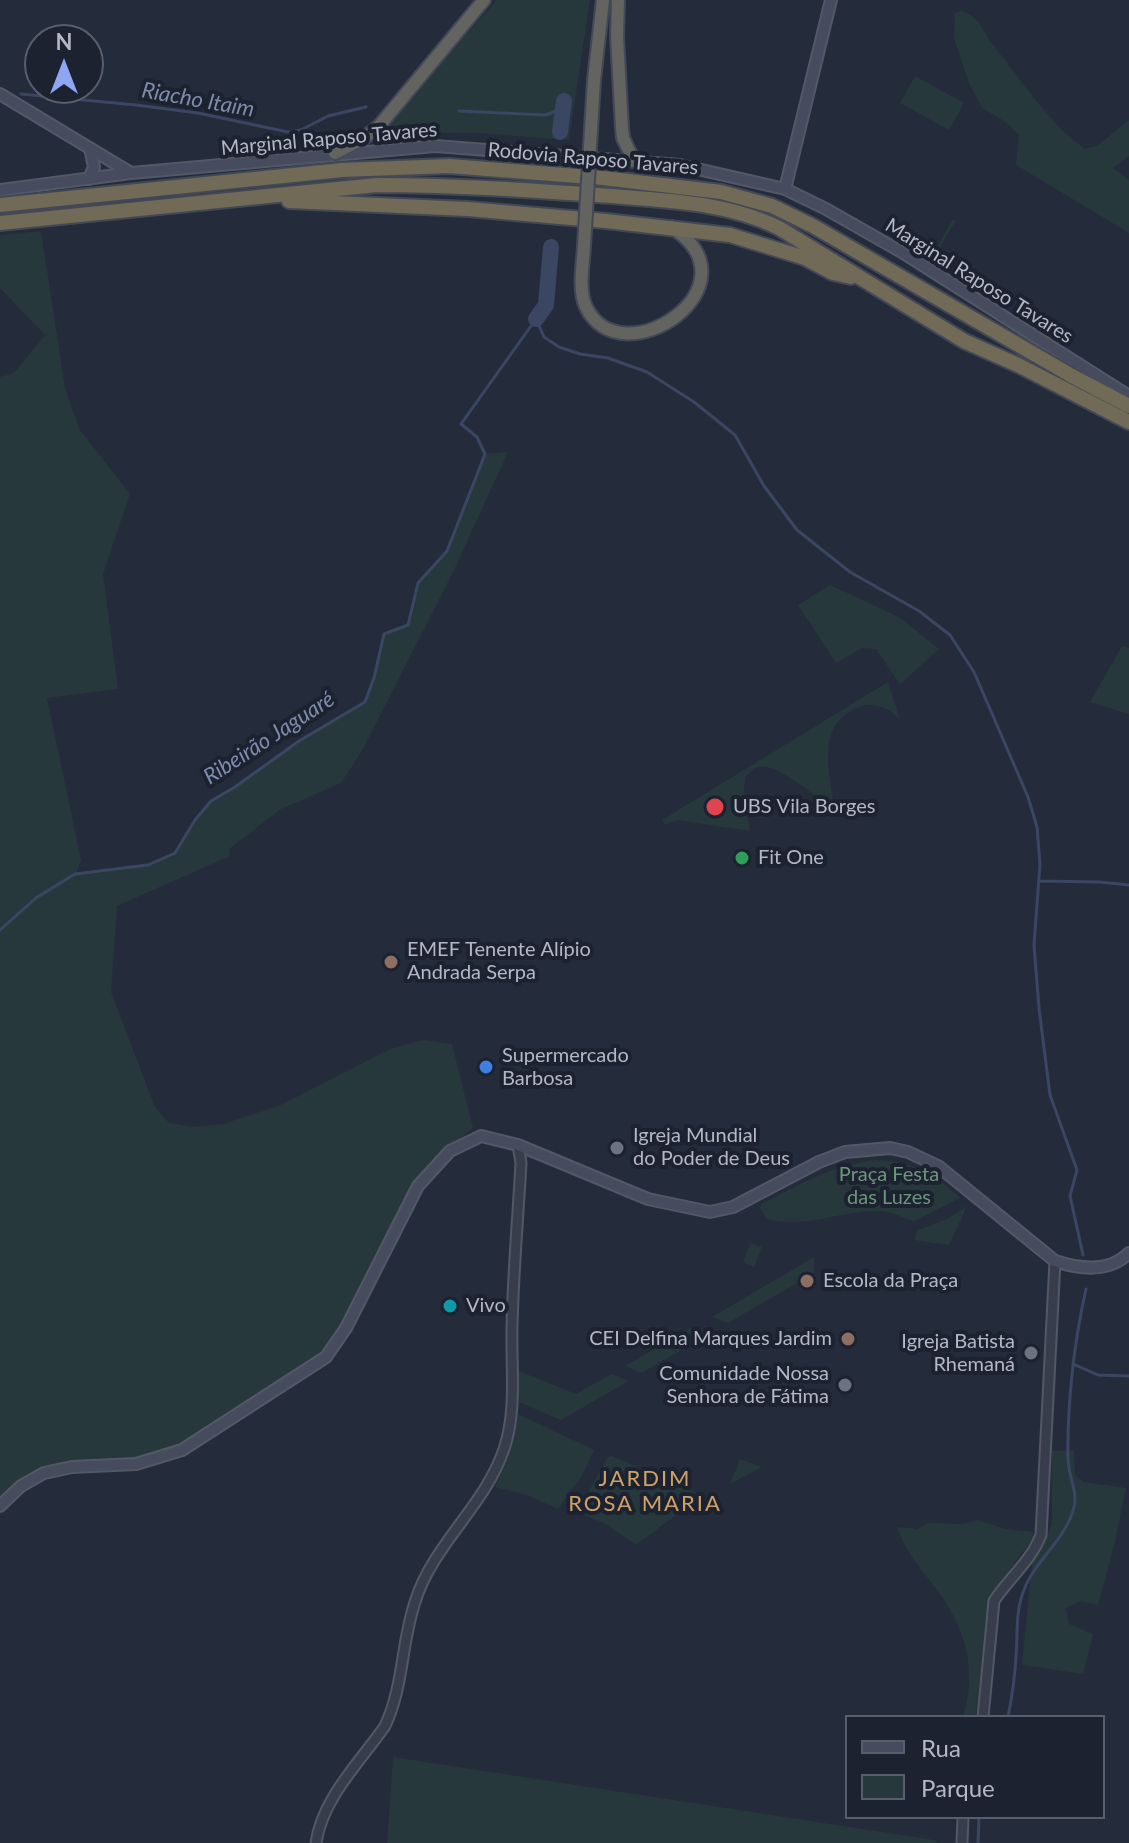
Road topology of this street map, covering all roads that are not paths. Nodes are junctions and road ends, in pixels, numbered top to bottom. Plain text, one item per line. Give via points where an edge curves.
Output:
1 (484, 0) edge
2 (603, 0) edge
3 (618, 0) edge
4 (831, 0) edge
5 (0, 94) edge
6 (90, 148) junction
7 (335, 153) junction
8 (634, 161) junction
9 (131, 173) junction
10 (89, 179) junction
11 (785, 189) junction
12 (0, 190) edge
13 (216, 200) junction
14 (0, 205) edge
15 (0, 223) edge
16 (671, 227) junction
17 (866, 281) junction
18 (1129, 396) edge
19 (1129, 406) edge
20 (1129, 422) edge
21 (518, 1145) junction
22 (1129, 1253) edge
23 (1055, 1261) junction
24 (0, 1506) edge
25 (983, 1715) edge
26 (963, 1819) edge
27 (962, 1842) edge
28 (316, 1843) edge

1 - 7 highway via 379,126
2 - 16 highway, bridge via 582,285 594,320 625,335 643,333 690,305 698,292 701,262 693,246
3 - 8 highway via 622,128
4 - 11 main road
5 - 6 main road
6 - 9 main road
6 - 10 main road via 94,167
7 - 8 main road, Marginal Raposo Tavares via 435,146
7 - 9 main road, Marginal Raposo Tavares
8 - 11 main road, Marginal Raposo Tavares via 692,167
9 - 10 main road, Marginal Raposo Tavares
10 - 12 main road, Marginal Raposo Tavares
11 - 18 main road, Marginal Raposo Tavares via 863,229
13 - 15 highway, Rodovia Raposo Tavares
13 - 16 highway via 468,209
13 - 17 highway, Rodovia Raposo Tavares via 433,185 697,205 756,217
14 - 19 highway, Rodovia Raposo Tavares via 413,167 513,170 721,192 772,206 813,226
16 - 17 highway via 730,235
17 - 20 highway, Rodovia Raposo Tavares via 964,341
21 - 23 main road via 648,1199 710,1212 733,1207 845,1152 890,1148 938,1166
21 - 24 main road via 481,1136 435,1165 418,1186 326,1357 182,1450 136,1464 44,1473
21 - 28 street via 511,1413 504,1450 426,1576 415,1601 392,1712 320,1820
22 - 23 main road via 1121,1261 1094,1268
23 - 25 street via 1041,1535 994,1601
26 - 27 street

